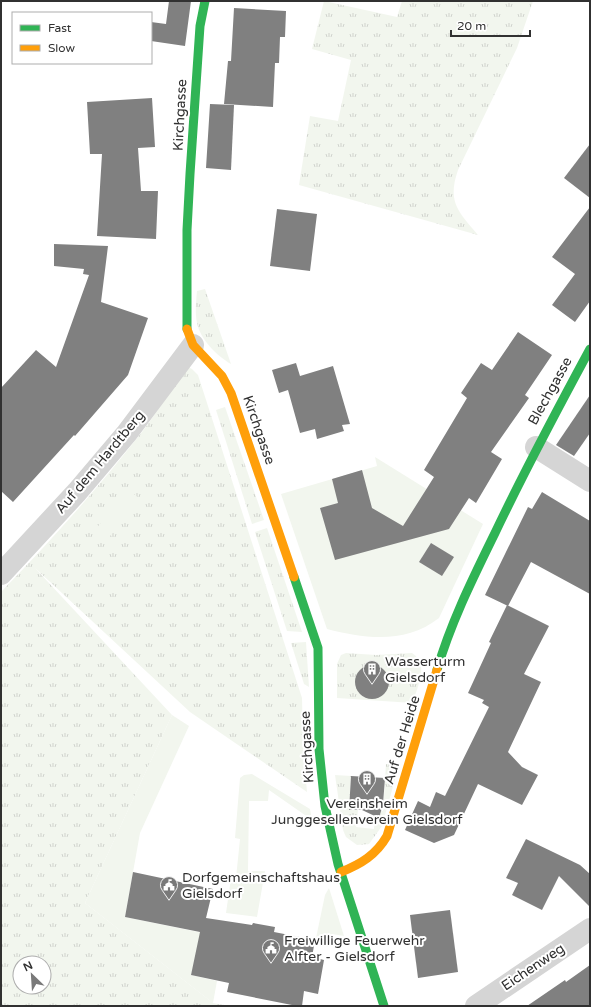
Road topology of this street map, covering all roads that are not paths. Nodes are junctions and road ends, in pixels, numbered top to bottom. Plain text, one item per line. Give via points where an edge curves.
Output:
1 (205, 1) edge
2 (193, 345) junction
3 (590, 349) edge
4 (536, 447) junction
5 (590, 481) edge
6 (1, 574) edge
7 (341, 872) junction
8 (590, 929) edge
9 (384, 1006) edge
10 (476, 1006) edge

1 - 2 street, Kirchgasse via 197,61 187,230 186,328
2 - 6 street, Auf dem Hardtberg via 127,433 77,492
2 - 7 street, Kirchgasse via 222,376 231,392 318,648 319,749 325,806
3 - 4 street, Blechgasse
4 - 5 street
4 - 7 street, Auf der Heide via 445,643 387,836 369,859
7 - 9 street
8 - 10 street, Eichenweg

